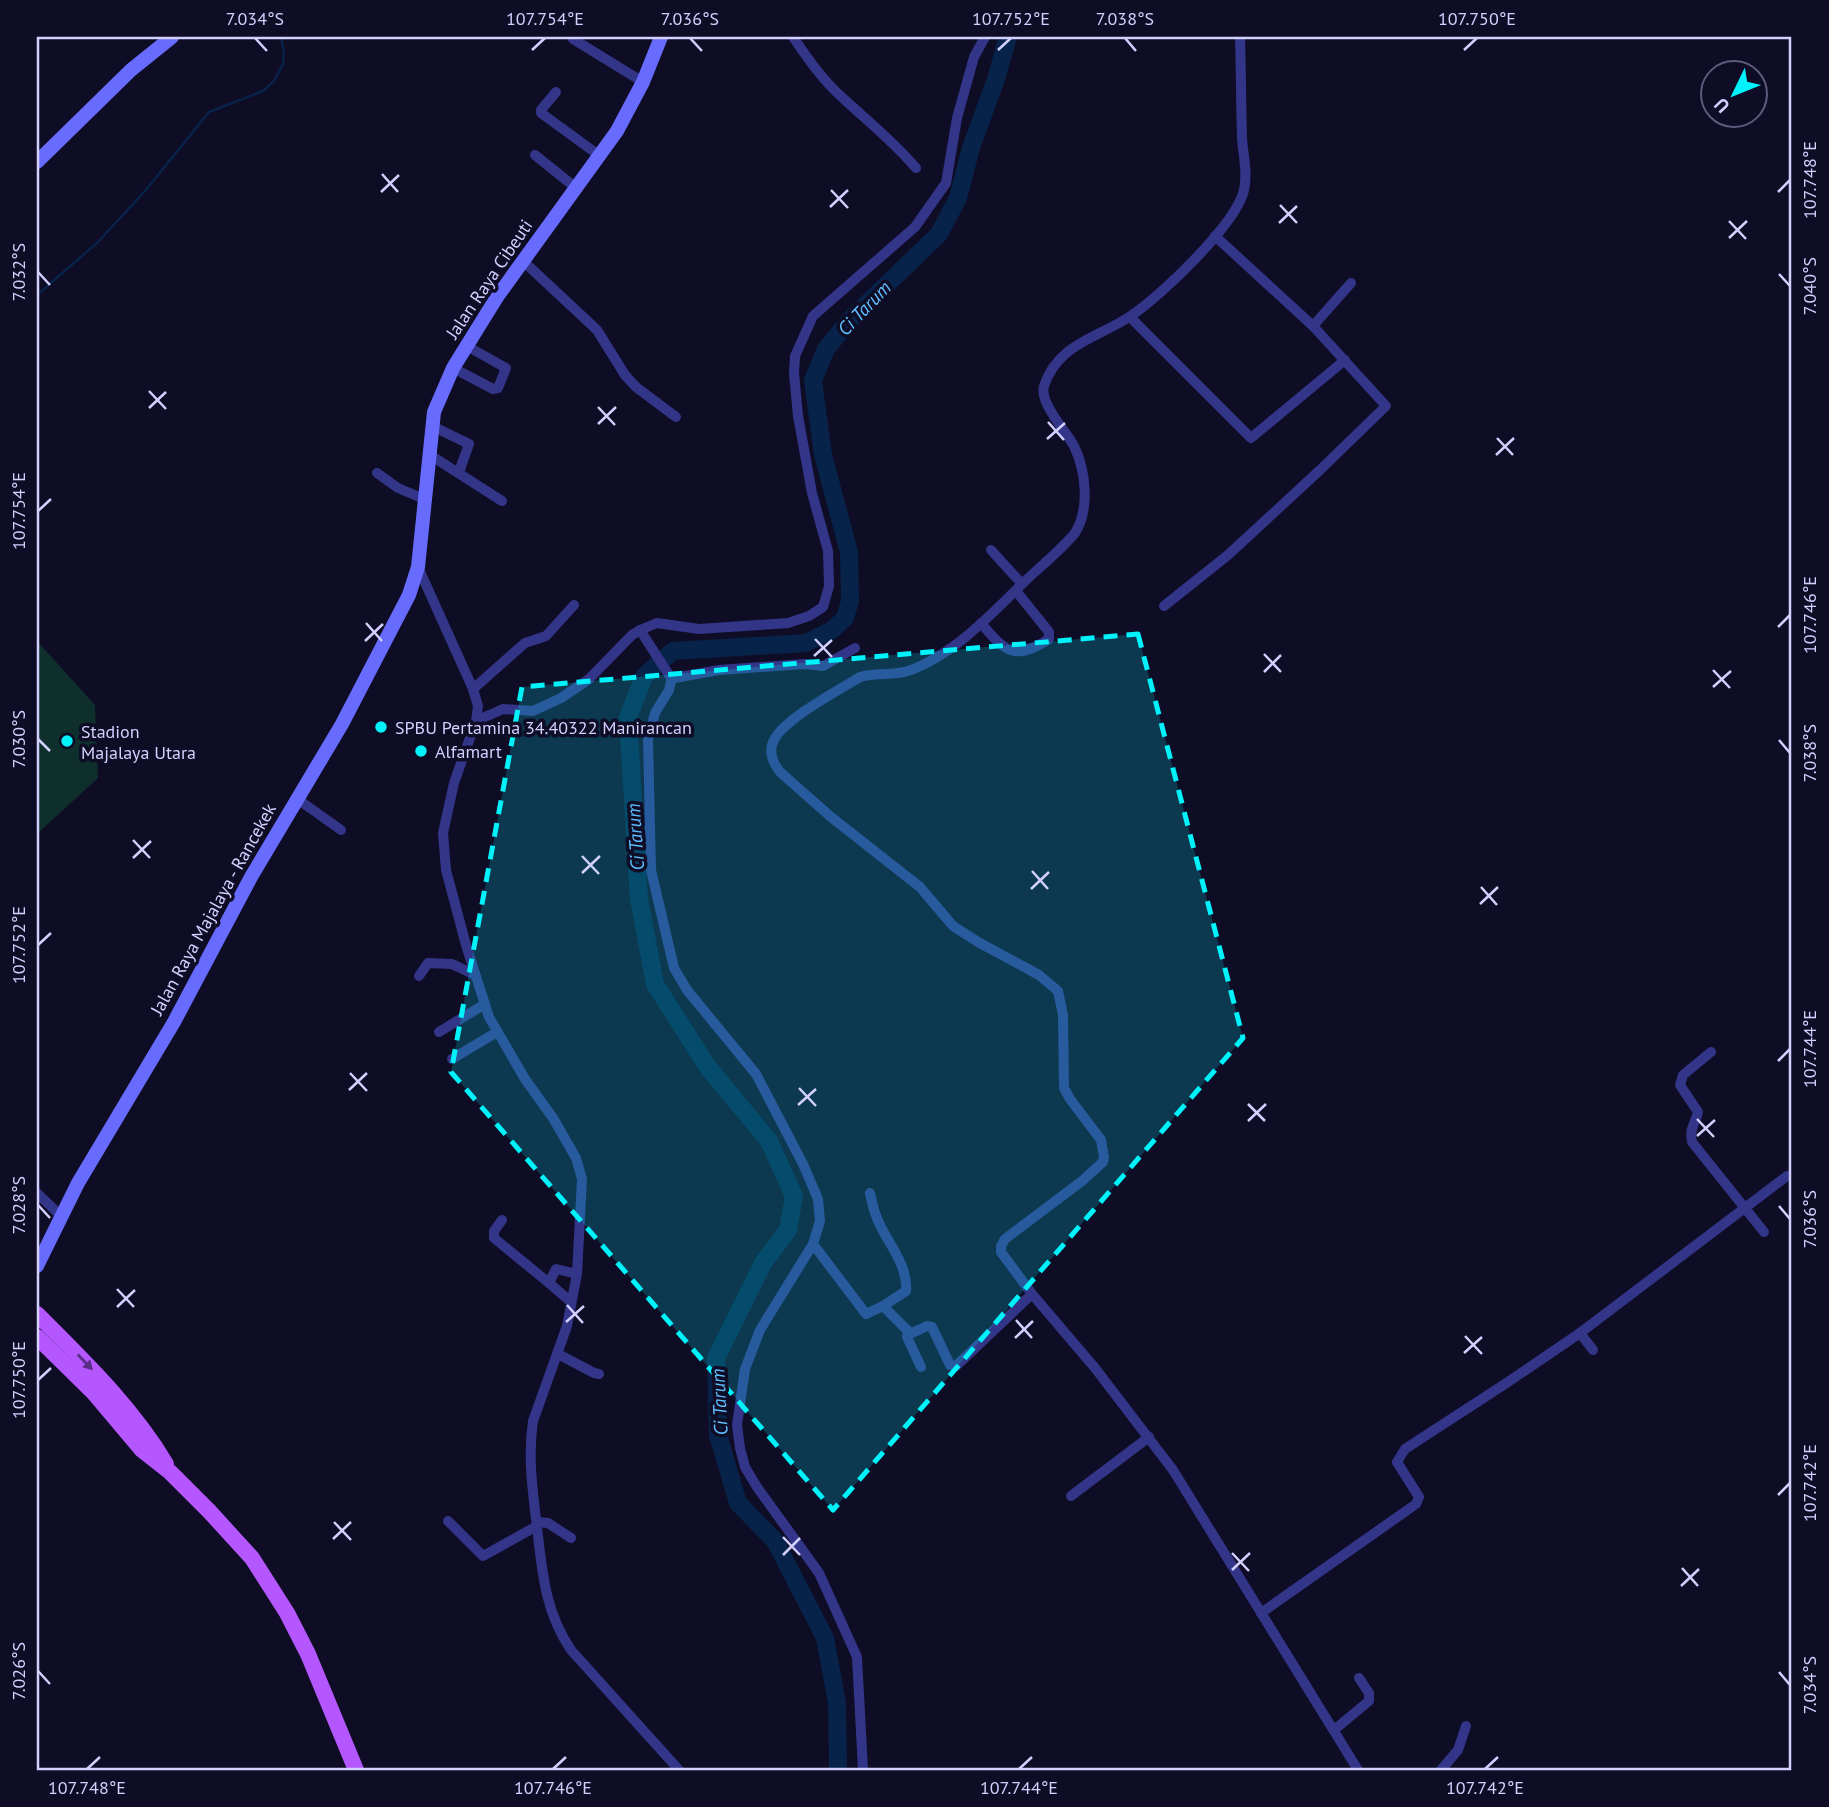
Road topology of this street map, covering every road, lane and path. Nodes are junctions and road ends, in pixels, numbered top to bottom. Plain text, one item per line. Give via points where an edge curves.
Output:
1 (172, 37) edge
2 (661, 37) edge
3 (793, 37) edge
4 (985, 37) edge
5 (1240, 37) edge
6 (573, 38) edge
7 (643, 82) junction
8 (556, 92) dead end
9 (535, 155) dead end
10 (600, 156) junction
11 (37, 162) edge
12 (916, 168) dead end
13 (576, 188) junction
14 (1215, 236) junction
15 (522, 260) junction
16 (1351, 283) dead end
17 (1130, 317) junction
18 (1313, 326) junction
19 (465, 345) junction
20 (1345, 360) junction
21 (453, 368) junction
22 (676, 417) dead end
23 (432, 426) junction
24 (430, 456) junction
25 (377, 472) dead end
26 (459, 472) junction
27 (424, 499) junction
28 (502, 501) dead end
29 (990, 550) dead end
30 (418, 568) junction
31 (1019, 588) junction
32 (573, 605) dead end
33 (1164, 606) dead end
34 (981, 623) junction
35 (641, 633) junction
36 (855, 648) dead end
37 (671, 676) junction
38 (473, 689) junction
39 (476, 721) junction
40 (296, 798) junction
41 (341, 830) dead end
42 (475, 975) junction
43 (419, 976) dead end
44 (485, 1004) junction
45 (439, 1032) dead end
46 (497, 1032) junction
47 (1711, 1052) dead end
48 (452, 1059) dead end
49 (1792, 1176) edge
50 (37, 1193) edge
51 (870, 1193) dead end
52 (1745, 1208) junction
53 (62, 1217) junction
54 (502, 1220) dead end
55 (1763, 1232) dead end
56 (813, 1244) junction
57 (37, 1266) edge
58 (578, 1274) junction
59 (549, 1283) junction
60 (1032, 1294) junction
61 (571, 1302) junction
62 (883, 1306) junction
63 (37, 1314) edge
64 (908, 1331) junction
65 (1580, 1333) junction
66 (37, 1337) edge
67 (1594, 1350) dead end
68 (558, 1354) junction
69 (921, 1367) dead end
70 (599, 1374) dead end
71 (1149, 1437) junction
72 (170, 1472) junction
73 (1071, 1496) dead end
74 (448, 1521) dead end
75 (537, 1524) junction
76 (571, 1538) dead end
77 (1261, 1613) junction
78 (1359, 1678) dead end
79 (1466, 1726) dead end
80 (1334, 1730) junction
81 (356, 1770) edge
82 (679, 1770) edge
83 (863, 1770) edge
84 (1358, 1770) edge
85 (1441, 1770) edge

1 - 11 main road via 131,70
2 - 7 main road, Jalan Raya Cibeuti
3 - 12 street via 836,92
4 - 35 street via 974,57 957,118 946,183 915,227 813,316 795,356 798,416 828,551 829,586 823,607 788,623 699,629 657,623
5 - 14 street via 1245,188
6 - 7 street
7 - 10 main road, Jalan Raya Cibeuti
8 - 10 street via 541,113
9 - 13 street
10 - 13 main road, Jalan Raya Cibeuti
13 - 15 main road, Jalan Raya Cibeuti
14 - 17 street via 1169,286
14 - 18 street
15 - 19 main road, Jalan Raya Cibeuti
15 - 22 street via 597,330 636,387
16 - 18 street
17 - 20 street via 1251,438
17 - 31 street via 1069,349 1054,365 1044,388 1046,402 1078,457 1084,509 1075,533
18 - 20 street
19 - 21 main road, Jalan Raya Cibeuti
19 - 21 street via 506,368 498,388
20 - 33 street via 1385,408 1228,555
21 - 23 main road, Jalan Raya Cibeuti
23 - 24 main road, Jalan Raya Cibeuti
23 - 26 street via 469,444
24 - 26 street
24 - 27 main road, Jalan Raya Cibeuti
25 - 27 street
26 - 28 street
27 - 30 main road, Jalan Raya Cibeuti
29 - 31 street
30 - 38 street
30 - 40 main road, Jalan Raya Majalaya - Rancekek via 342,724
31 - 34 street
31 - 34 street via 1049,632 1049,639 1031,651 1012,650 999,644
32 - 38 street via 546,636 525,643
34 - 60 street via 926,663 906,671 860,677 806,711 780,731 772,755 780,772 920,887 953,926 1040,975 1058,991 1065,1088 1101,1140 1104,1157 1082,1181 1003,1240 1001,1252
35 - 37 street
35 - 39 street via 632,635 589,679 561,698 533,711 503,709
36 - 37 street via 823,666
37 - 56 street via 670,690 655,713 648,740 651,870 674,968 756,1074 803,1164 818,1199 820,1221
38 - 39 street
39 - 42 street via 454,783 443,833 446,870
40 - 41 street
40 - 53 main road, Jalan Raya Majalaya - Rancekek
42 - 43 street via 452,964 428,963
42 - 44 street
44 - 45 street
44 - 46 street
46 - 48 street
46 - 58 street via 578,1165 582,1185
47 - 52 street via 1680,1080 1698,1112 1690,1130 1692,1142
49 - 52 street
50 - 53 street
51 - 62 street via 880,1225 902,1266 906,1287
52 - 55 street
52 - 65 street
53 - 57 main road, Jalan Raya Majalaya - Rancekek
54 - 59 street via 494,1238
56 - 62 street via 866,1314
56 - 83 street via 760,1330 745,1369 737,1425 745,1467 819,1573 857,1657
58 - 59 street via 556,1269
58 - 61 street
59 - 61 street
60 - 64 street via 956,1366 948,1363 932,1327
60 - 71 street
61 - 68 street
62 - 64 street
63 -> 72 main road via 128,1410
64 - 69 street
65 - 67 street
65 - 77 street via 1405,1449 1397,1462 1416,1490 1416,1504
66 - 72 main road via 94,1393 142,1450
68 - 70 street
68 - 75 street via 531,1436
71 - 73 street
71 - 77 street via 1174,1469
72 - 81 main road via 253,1558 308,1654
74 - 75 street via 483,1556
75 - 76 street via 548,1523
75 - 82 street via 543,1585 561,1635
77 - 80 street
78 - 80 street via 1370,1701
79 - 85 street via 1458,1750
80 - 84 street

